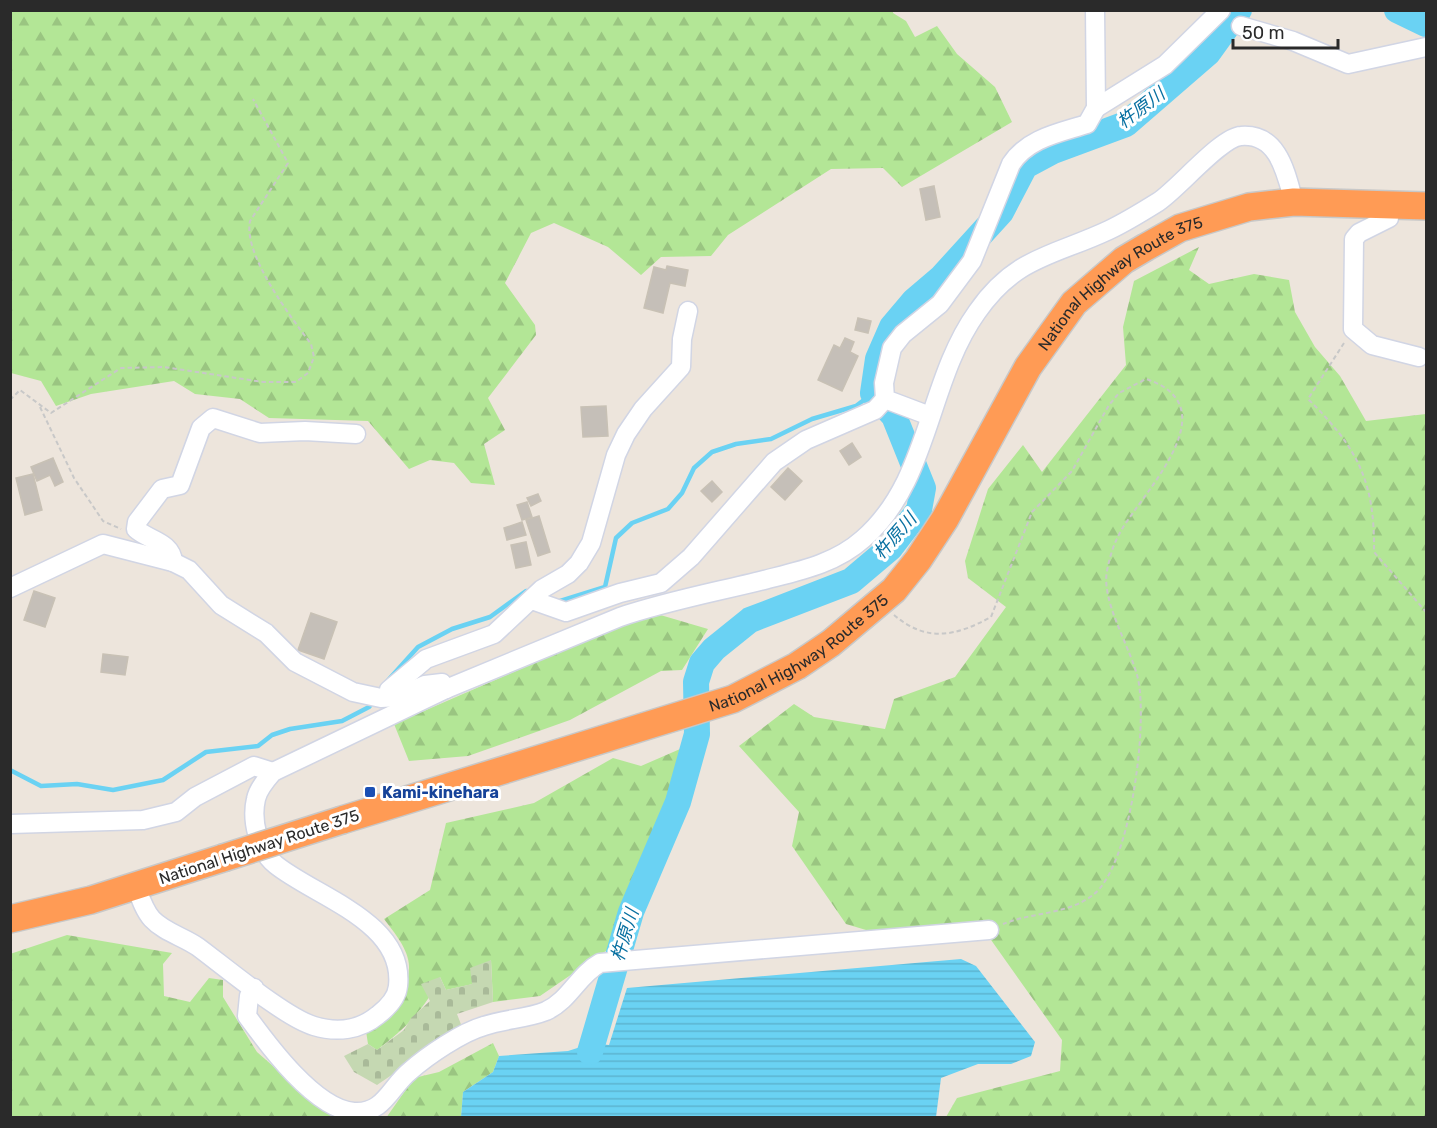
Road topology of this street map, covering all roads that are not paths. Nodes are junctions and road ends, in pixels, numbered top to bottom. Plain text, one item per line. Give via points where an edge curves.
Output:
1 (1095, 10) edge
2 (1221, 10) edge
3 (1241, 26) dead end
4 (1426, 47) edge
5 (1096, 108) junction
6 (1294, 202) junction
7 (1390, 205) junction
8 (1426, 206) edge
9 (688, 311) dead end
10 (1419, 357) dead end
11 (885, 399) junction
12 (930, 416) junction
13 (356, 434) dead end
14 (173, 562) junction
15 (10, 588) edge
16 (537, 595) junction
17 (446, 689) junction
18 (380, 697) junction
19 (273, 772) junction
20 (10, 824) edge
21 (136, 886) junction
22 (10, 919) edge
23 (989, 930) road end
24 (254, 988) junction

1 - 5 street
2 - 5 street via 1165,65
3 - 4 street via 1293,41 1348,64
5 - 11 street via 1087,124 1037,140 1011,164 972,261 940,304 892,348
6 - 7 highway, National Highway Route 375
6 - 12 street via 1284,165 1272,146 1240,136 1224,143 1146,210 1019,268 994,290 964,333
6 - 21 highway, National Highway Route 375, bridge via 1250,207 1180,228 1124,260 1074,303 1029,367 918,560 880,603 797,666 733,699
7 - 8 highway, National Highway Route 375
7 - 10 street via 1389,218 1354,239 1353,329 1372,345
9 - 16 street via 681,339 681,367 626,434 616,455 591,543 568,574
11 - 12 street
11 - 16 street via 875,410 806,440 774,462 691,557 662,583 566,612
12 - 17 street via 901,493 881,522 844,553 816,566 630,614
13 - 14 street via 260,433 213,418 201,428 180,484 162,489 137,522 136,529 162,543 173,555
14 - 15 street via 103,544
14 - 18 street via 189,570 221,605 266,633 294,662 353,692
16 - 18 street via 494,634 426,659
17 - 18 street via 442,683 424,685 398,697
17 - 19 street
19 - 20 street via 254,766 195,797 176,812 143,820
19 - 24 street via 256,799 254,825 259,840 274,864 367,922 382,937 397,963 398,988 389,1006 352,1030 313,1026
21 - 22 highway, National Highway Route 375
21 - 24 street via 152,919
23 - 24 street via 600,963 586,971 562,1002 546,1011 469,1032 409,1072 382,1105 364,1113 332,1104 286,1064 247,1016

